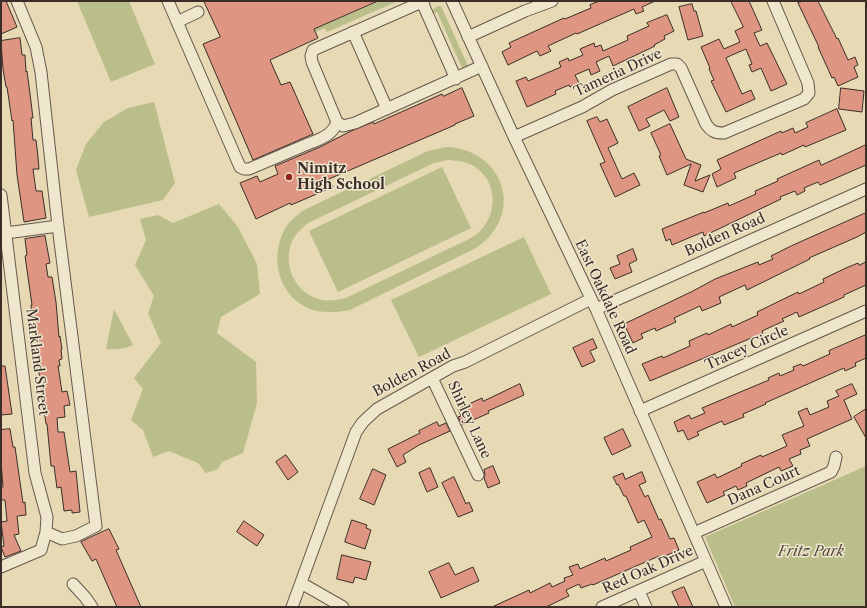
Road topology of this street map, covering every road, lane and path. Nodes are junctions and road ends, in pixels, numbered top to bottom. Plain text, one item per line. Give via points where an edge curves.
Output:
1 (18, 1) edge
2 (168, 1) edge
3 (423, 1) edge
4 (452, 1) edge
5 (552, 1) edge
6 (773, 1) edge
7 (198, 12) dead end
8 (177, 22) junction
9 (353, 32) junction
10 (468, 37) junction
11 (482, 66) junction
12 (456, 79) junction
13 (387, 109) junction
14 (337, 122) junction
15 (514, 137) junction
16 (866, 189) edge
17 (1, 194) edge
18 (58, 226) junction
19 (4, 237) edge
20 (593, 304) junction
21 (866, 311) edge
22 (432, 378) junction
23 (640, 411) junction
24 (836, 456) dead end
25 (478, 475) dead end
26 (46, 532) junction
27 (694, 533) junction
28 (706, 561) junction
29 (1, 567) edge
30 (301, 583) junction
31 (72, 584) dead end
32 (639, 591) junction
33 (92, 607) edge
34 (292, 607) edge
35 (343, 607) edge
36 (602, 607) edge
37 (646, 607) edge
38 (726, 607) edge

1 - 18 street via 36,47 41,72
2 - 8 street
3 - 9 street
3 - 12 street
4 - 10 street, East Oakdale Road
5 - 10 street
6 - 15 street, Tameria Drive via 808,83 809,93 804,99 724,133 716,133 706,124 681,68 671,64
7 - 8 street
8 - 14 street via 240,167 249,169 326,136 334,130
9 - 13 street
9 - 14 street via 313,50 311,56
10 - 11 street, East Oakdale Road
11 - 12 street
11 - 15 street, East Oakdale Road
12 - 13 street
13 - 14 street via 348,126
15 - 20 street, East Oakdale Road
16 - 20 street, Bolden Road
17 - 19 street, Markland Street
18 - 19 street
18 - 26 street via 96,526 76,536 62,539
19 - 26 street, Markland Street via 35,473 47,517
20 - 22 street, Bolden Road
20 - 23 street, East Oakdale Road
21 - 23 street, Tracey Circle
22 - 25 street, Shirley Lane
22 - 30 street, Bolden Road via 376,409 356,432
23 - 27 street, East Oakdale Road
24 - 27 street, Dana Court via 831,472
26 - 29 street, Markland Street via 41,550
27 - 28 street, East Oakdale Road
28 - 32 street, Red Oak Drive
28 - 38 street, East Oakdale Road
30 - 34 street, Bolden Road
30 - 35 street
31 - 33 street
32 - 36 street, Red Oak Drive
32 - 37 street

